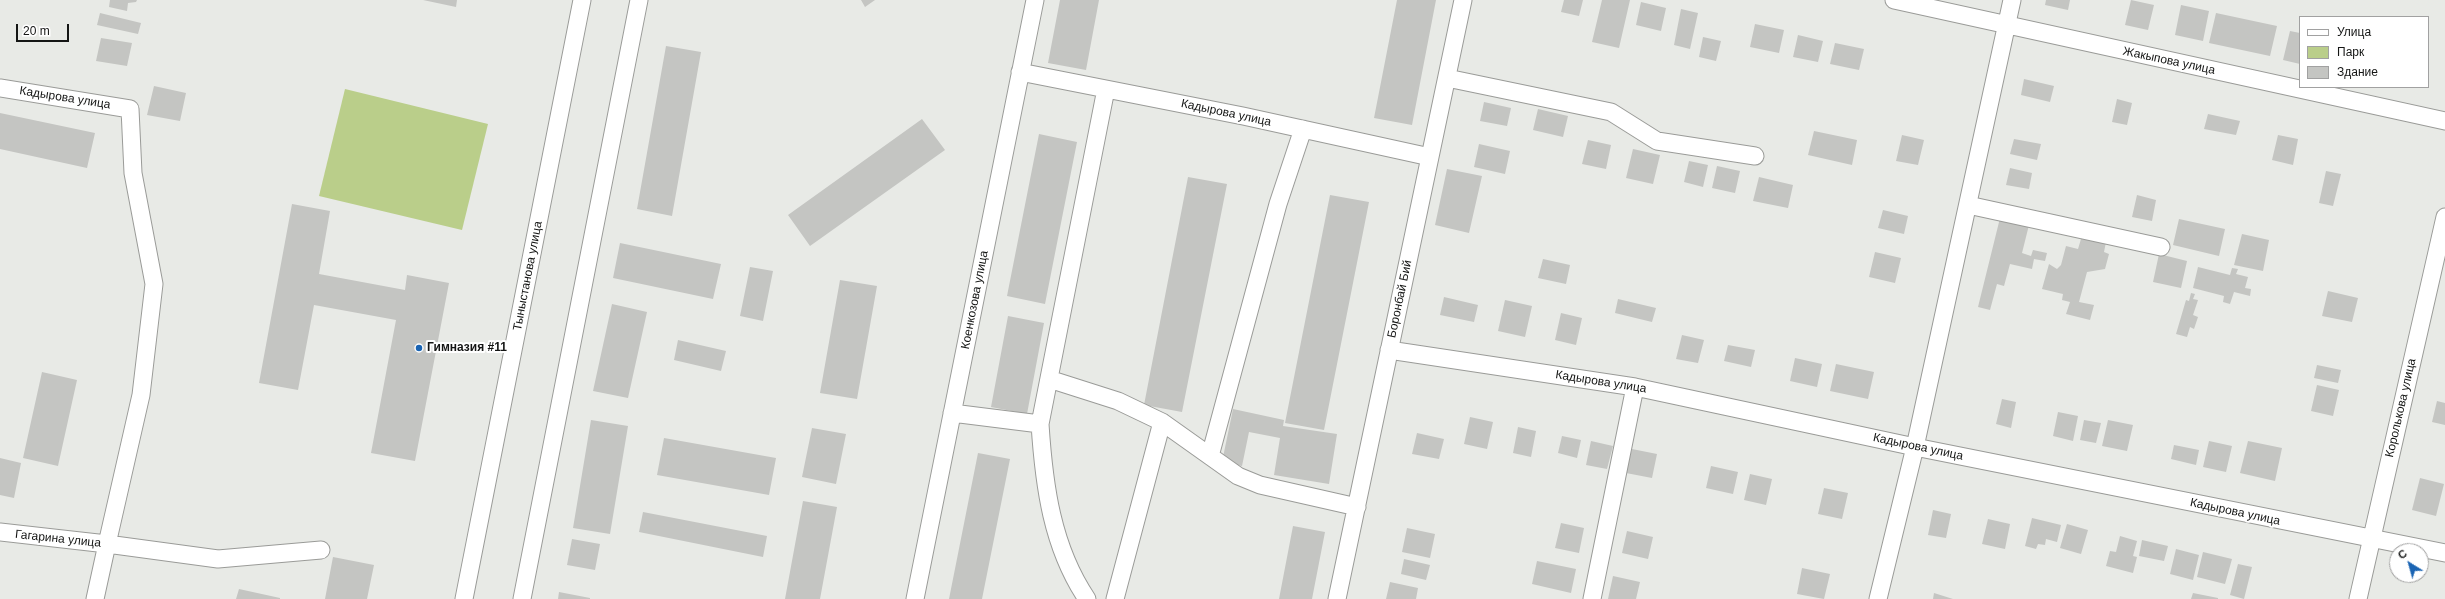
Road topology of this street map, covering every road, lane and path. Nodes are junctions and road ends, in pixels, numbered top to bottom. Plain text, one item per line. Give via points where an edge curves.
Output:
1 (582, 0) edge
2 (639, 0) edge
3 (1035, 0) edge
4 (1463, 0) edge
5 (1894, 0) edge
6 (2012, 0) edge
7 (2006, 26) junction
8 (1020, 72) junction
9 (1447, 78) junction
10 (0, 88) edge
11 (1106, 89) junction
12 (2445, 121) edge
13 (1303, 129) junction
14 (1755, 156) dead end
15 (1430, 157) junction
16 (1968, 204) junction
17 (2445, 217) edge
18 (2161, 247) dead end
19 (1389, 350) junction
20 (1049, 379) junction
21 (1635, 387) junction
22 (952, 413) junction
23 (1162, 422) junction
24 (1040, 424) junction
25 (1915, 447) junction
26 (1210, 456) junction
27 (1357, 507) junction
28 (0, 532) edge
29 (2372, 540) junction
30 (107, 544) junction
31 (321, 550) dead end
32 (2445, 553) edge
33 (95, 599) edge
34 (464, 599) edge
35 (522, 599) edge
36 (915, 599) edge
37 (1087, 599) edge
38 (1115, 599) edge
39 (1337, 599) edge
40 (1592, 599) edge
41 (1878, 599) edge
42 (2358, 599) edge

1 - 34 street, Тыныстанова улица
2 - 35 street
3 - 8 street, Коенкозова улица
4 - 9 street, Боронбай Бий
5 - 7 street, Жакыпова улица
6 - 7 street
7 - 12 street, Жакыпова улица
7 - 16 street
8 - 11 street, Кадырова улица
8 - 22 street, Коенкозова улица
9 - 14 street via 1611,112 1657,141
9 - 15 street, Боронбай Бий
10 - 30 street, Кадырова улица via 130,109 133,173 154,284 141,395
11 - 13 street, Кадырова улица
11 - 20 street
13 - 15 street, Кадырова улица
13 - 26 street via 1278,204
15 - 19 street, Боронбай Бий
16 - 18 street
16 - 25 street
17 - 29 street, Королькова улица
19 - 21 street, Кадырова улица
19 - 27 street, Боронбай Бий
20 - 23 street via 1118,401
20 - 24 street
21 - 25 street, Кадырова улица
21 - 40 street
22 - 24 street
22 - 36 street, Коенкозова улица
23 - 26 street
23 - 38 street
24 - 37 street via 1043,470 1055,532 1073,578
25 - 29 street, Кадырова улица
25 - 41 street
26 - 27 street via 1238,476 1260,485
27 - 39 street, Боронбай Бий
28 - 30 street, Гагарина улица
29 - 32 street, Кадырова улица
29 - 42 street, Королькова улица
30 - 31 street via 218,558
30 - 33 street, Гагарина улица

